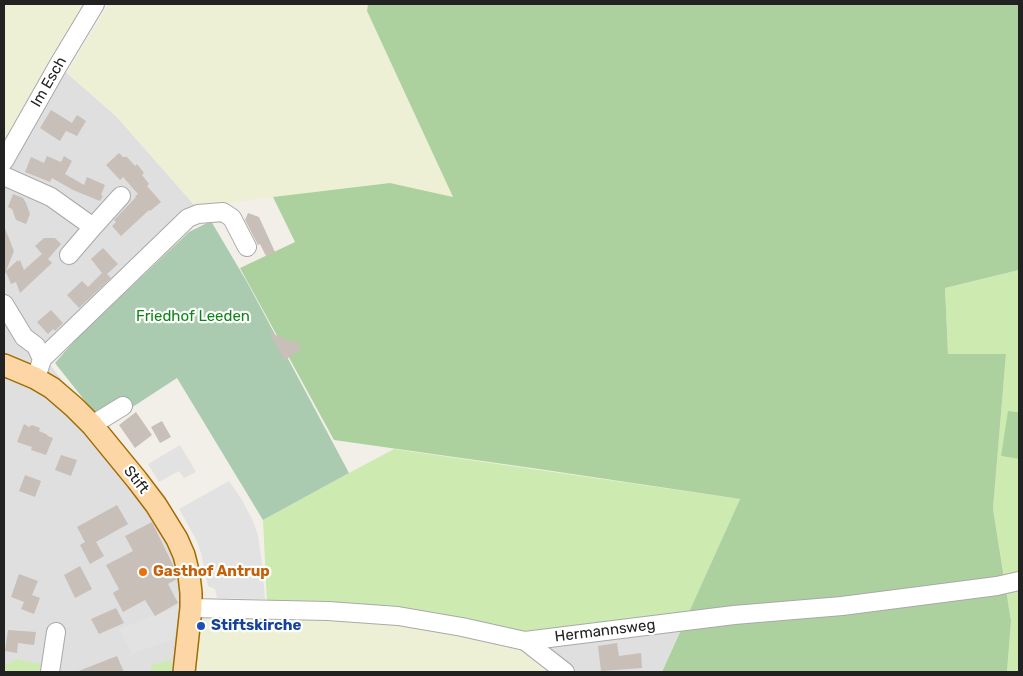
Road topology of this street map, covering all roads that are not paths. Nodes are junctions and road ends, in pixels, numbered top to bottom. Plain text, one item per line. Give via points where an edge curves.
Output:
1 (95, 4) edge
2 (4, 161) edge
3 (4, 176) edge
4 (121, 196) dead end
5 (94, 227) junction
6 (247, 247) dead end
7 (69, 255) dead end
8 (4, 304) edge
9 (4, 365) edge
10 (37, 371) junction
11 (123, 406) dead end
12 (92, 425) junction
13 (1019, 581) edge
14 (190, 608) junction
15 (56, 632) dead end
16 (525, 641) junction
17 (185, 664) edge
18 (50, 672) edge
19 (565, 672) edge

1 - 2 street, Im Esch
3 - 5 street via 51,197
4 - 5 street
5 - 7 street
6 - 10 street via 232,218 222,212 188,218
8 - 10 street via 24,336 36,346
9 - 10 main road, Stift
10 - 12 main road, Stift
11 - 12 street
12 - 14 main road, Stift via 156,505 177,539 189,575
13 - 16 street, Hermannsweg via 842,606 734,615
14 - 16 street, Hermannsweg via 398,616
14 - 17 main road, Stift
15 - 18 street
16 - 19 street

